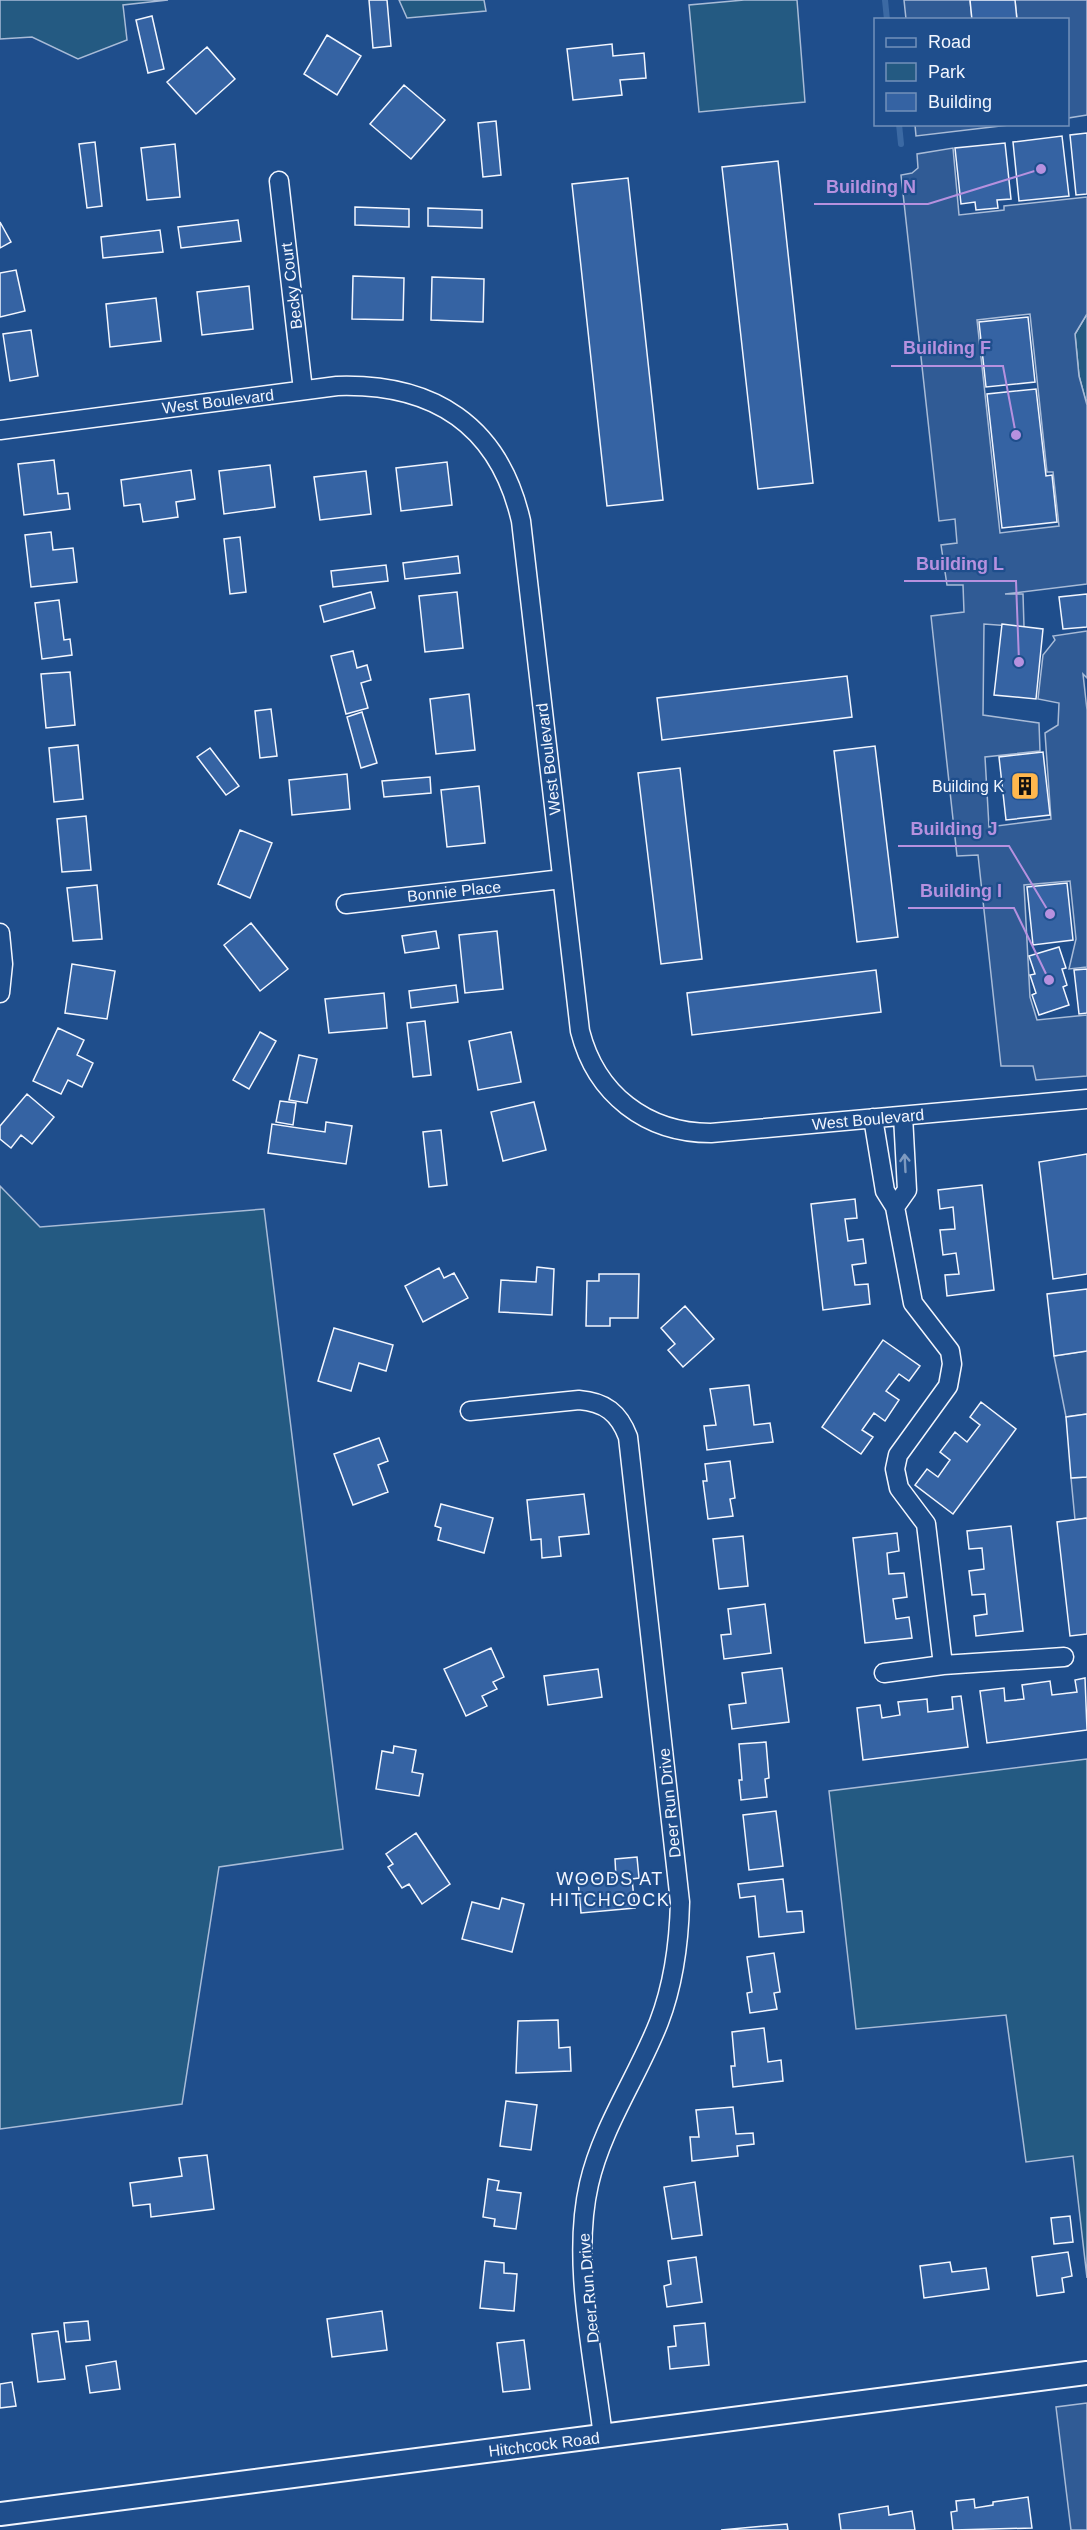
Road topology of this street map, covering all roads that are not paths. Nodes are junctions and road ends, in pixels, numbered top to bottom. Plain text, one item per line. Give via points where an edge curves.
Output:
1 (279, 181) dead end
2 (303, 390) junction
3 (0, 430) edge
4 (562, 879) junction
5 (346, 904) dead end
6 (0, 933) edge
7 (0, 993) edge
8 (1087, 1099) edge
9 (903, 1116) junction
10 (873, 1118) junction
11 (895, 1207) junction
12 (470, 1411) dead end
13 (1064, 1657) dead end
14 (944, 1665) junction
15 (884, 1672) dead end
16 (1087, 2373) edge
17 (603, 2437) junction
18 (0, 2514) edge

1 - 2 street, Becky Court
2 - 3 street, West Boulevard
2 - 4 street, West Boulevard via 368,385 421,396 472,428 505,471 521,521
4 - 5 street, Bonnie Place
4 - 10 street, West Boulevard via 584,1048 598,1076 628,1108 656,1124 697,1133
6 - 7 street
8 - 9 street, West Boulevard
9 - 10 street, West Boulevard
11 -> 9 street via 907,1190
10 - 11 street via 885,1191
11 - 14 street via 913,1302 950,1351 952,1365 948,1386 898,1455 895,1469 899,1488 926,1524
12 - 17 street, Deer Run Drive via 592,1401 615,1413 628,1437 680,1902 680,1934 659,2023 598,2154 583,2219 583,2272
13 - 14 street
14 - 15 street
16 - 17 street, Hitchcock Road
17 - 18 street, Hitchcock Road

